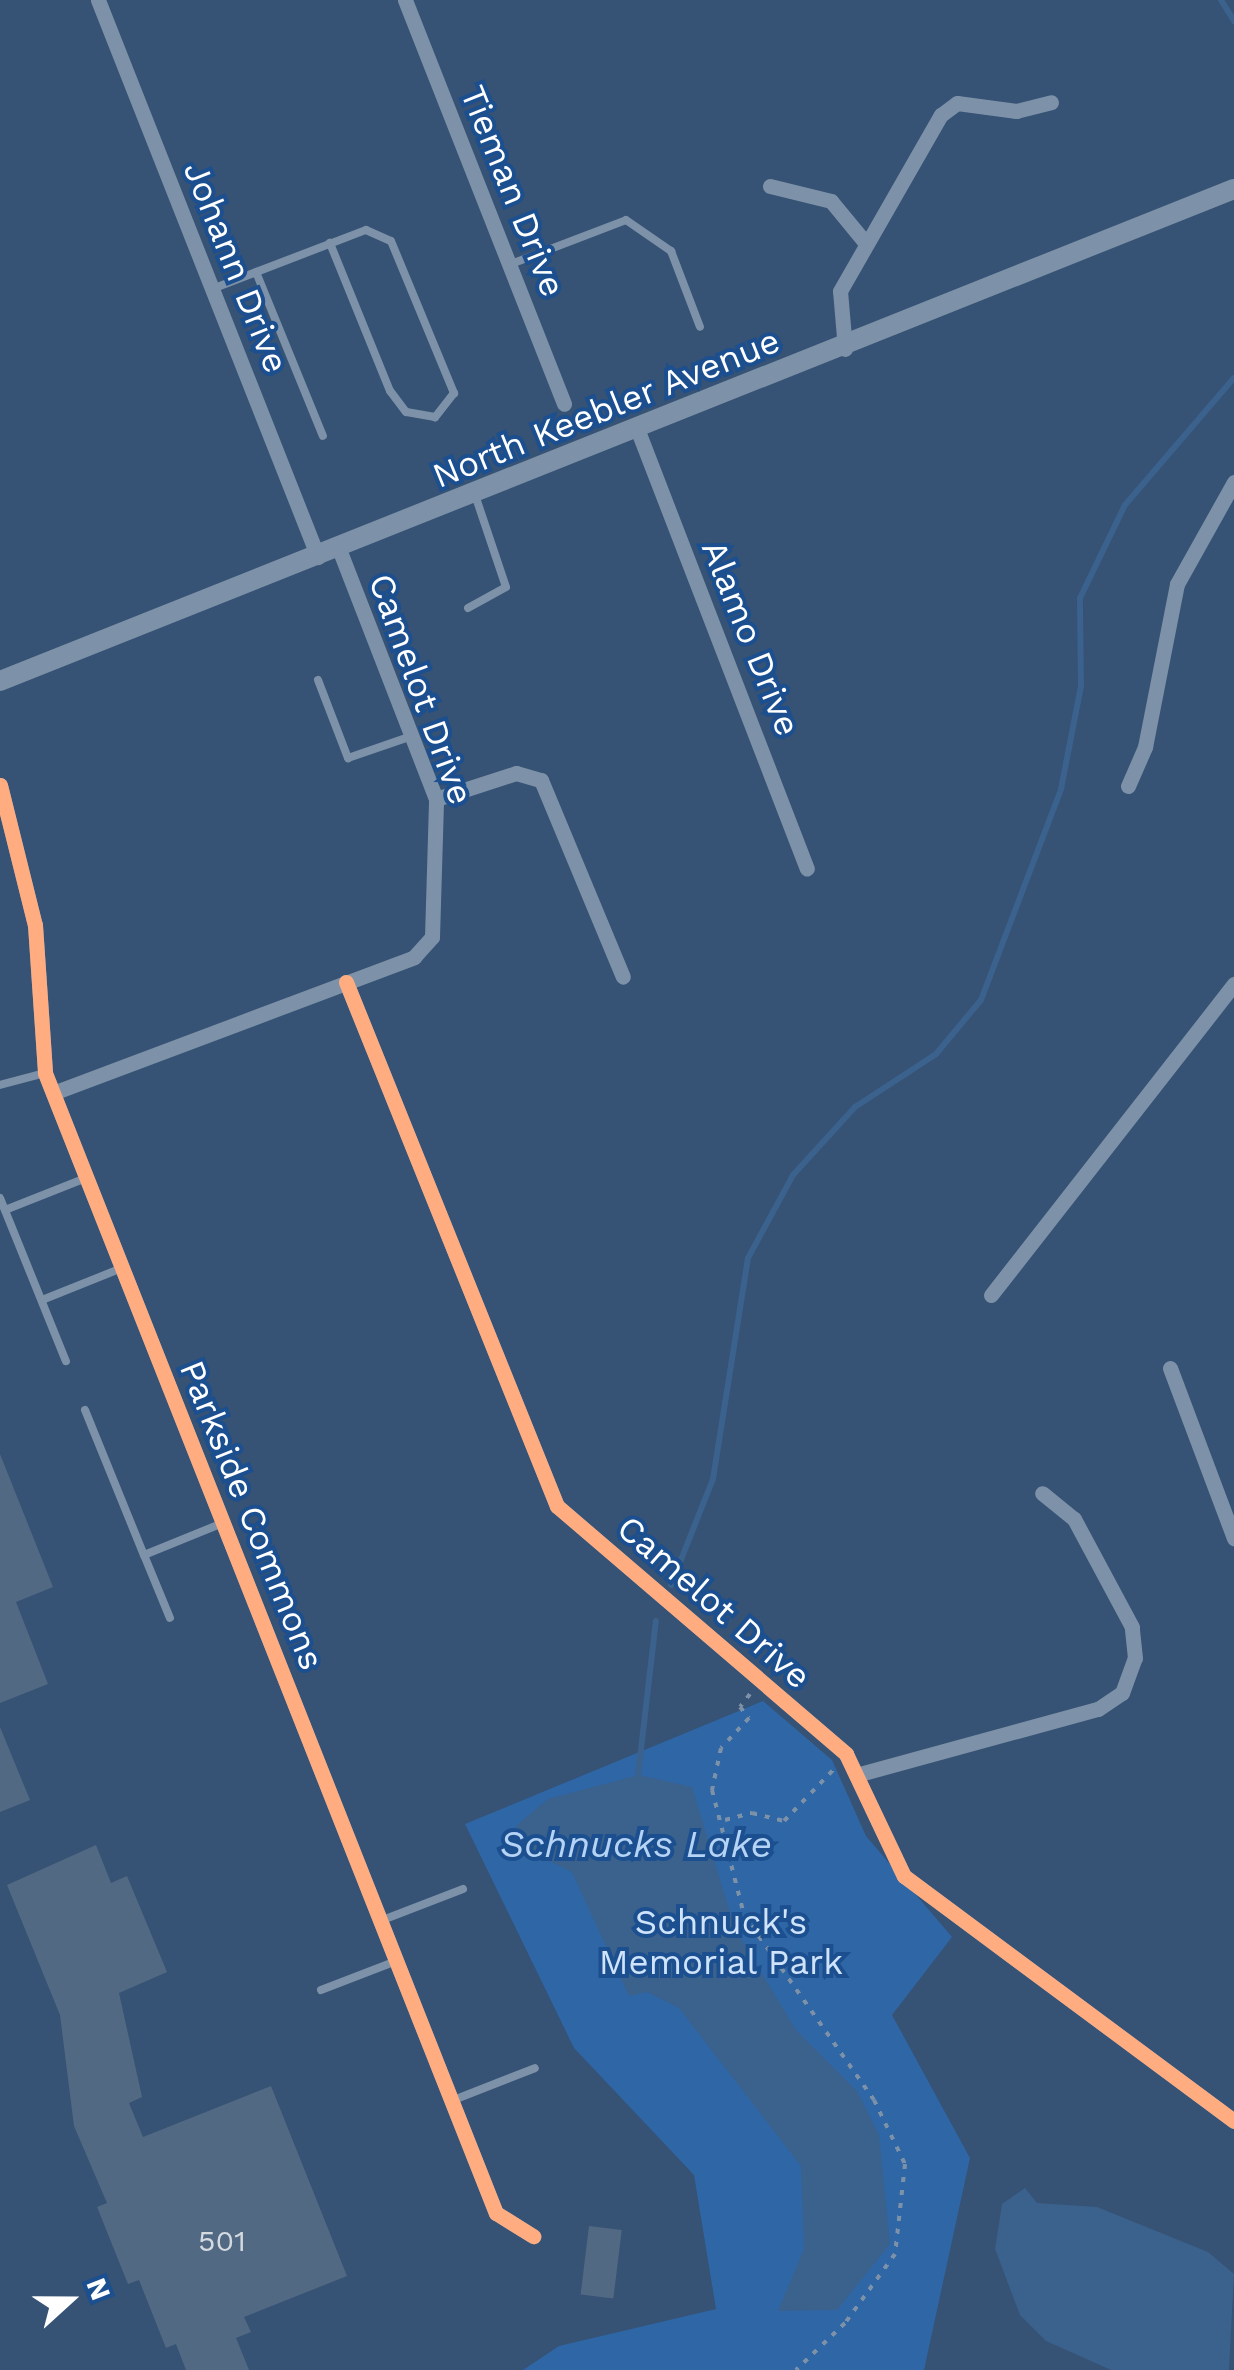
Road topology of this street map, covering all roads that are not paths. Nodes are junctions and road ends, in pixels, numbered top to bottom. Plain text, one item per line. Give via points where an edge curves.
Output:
1 (98, 0) edge
2 (405, 0) edge
3 (1051, 102) dead end
4 (770, 186) dead end
5 (1234, 190) edge
6 (864, 241) junction
7 (330, 244) junction
8 (511, 264) junction
9 (256, 272) junction
10 (212, 290) junction
11 (700, 328) dead end
12 (845, 348) junction
13 (564, 404) dead end
14 (638, 432) junction
15 (322, 436) dead end
16 (1234, 482) edge
17 (475, 495) junction
18 (339, 549) junction
19 (318, 557) junction
20 (468, 608) dead end
21 (318, 680) dead end
22 (0, 681) edge
23 (412, 736) junction
24 (0, 784) edge
25 (1128, 786) dead end
26 (436, 799) junction
27 (808, 868) dead end
28 (624, 977) dead end
29 (346, 982) junction
30 (1234, 984) edge
31 (45, 1074) junction
32 (0, 1086) edge
33 (53, 1093) junction
34 (86, 1178) junction
35 (0, 1198) edge
36 (5, 1210) junction
37 (122, 1268) junction
38 (991, 1296) dead end
39 (42, 1300) junction
40 (66, 1361) dead end
41 (1170, 1368) dead end
42 (85, 1410) dead end
43 (1042, 1493) dead end
44 (223, 1523) junction
45 (1234, 1538) edge
46 (144, 1555) junction
47 (170, 1618) dead end
48 (856, 1775) junction
49 (463, 1889) dead end
50 (380, 1920) junction
51 (396, 1961) junction
52 (321, 1990) dead end
53 (535, 2068) dead end
54 (452, 2101) junction
55 (1234, 2121) edge
56 (532, 2236) dead end

1 - 10 street, Johann Drive
2 - 8 street, Tieman Drive
3 - 6 street via 1016,110 957,104 941,115
4 - 6 street via 830,201
5 - 12 street, North Keebler Avenue
6 - 12 street via 840,291
7 - 7 lane via 366,230 391,241 454,394 435,417 406,412 390,391
7 - 9 lane
8 - 11 lane via 626,220 672,251
8 - 13 street, Tieman Drive
9 - 10 lane
9 - 15 lane
10 - 19 street, Johann Drive
12 - 14 street, North Keebler Avenue
14 - 17 street, North Keebler Avenue
14 - 27 street, Alamo Drive
16 - 25 street via 1177,584 1145,747
17 - 18 street, North Keebler Avenue
17 - 20 lane via 506,587
18 - 19 street, North Keebler Avenue
18 - 23 street, Camelot Drive
19 - 22 street, North Keebler Avenue
21 - 23 lane via 348,758
23 - 26 street, Camelot Drive
24 - 31 street, Parkside Commons via 35,925
26 - 28 street via 516,773 541,780
26 - 29 street, Camelot Drive via 432,937 414,957
29 - 33 street
29 - 48 street, Camelot Drive via 541,1484 846,1754
30 - 38 street
31 - 32 lane
31 - 33 street, Parkside Commons
33 - 34 street, Parkside Commons
34 - 36 lane
34 - 37 street, Parkside Commons
35 - 36 lane
36 - 39 lane
37 - 39 lane
37 - 44 street, Parkside Commons
39 - 40 lane
41 - 45 street
42 - 46 lane
43 - 48 street via 1074,1519 1132,1627 1135,1658 1122,1693 1086,1712
44 - 46 lane
44 - 50 street, Parkside Commons
46 - 47 lane
48 - 55 street, Camelot Drive via 904,1876
49 - 50 lane
50 - 51 street, Parkside Commons
51 - 52 lane
51 - 54 street, Parkside Commons
53 - 54 lane
54 - 56 street, Parkside Commons via 496,2213

